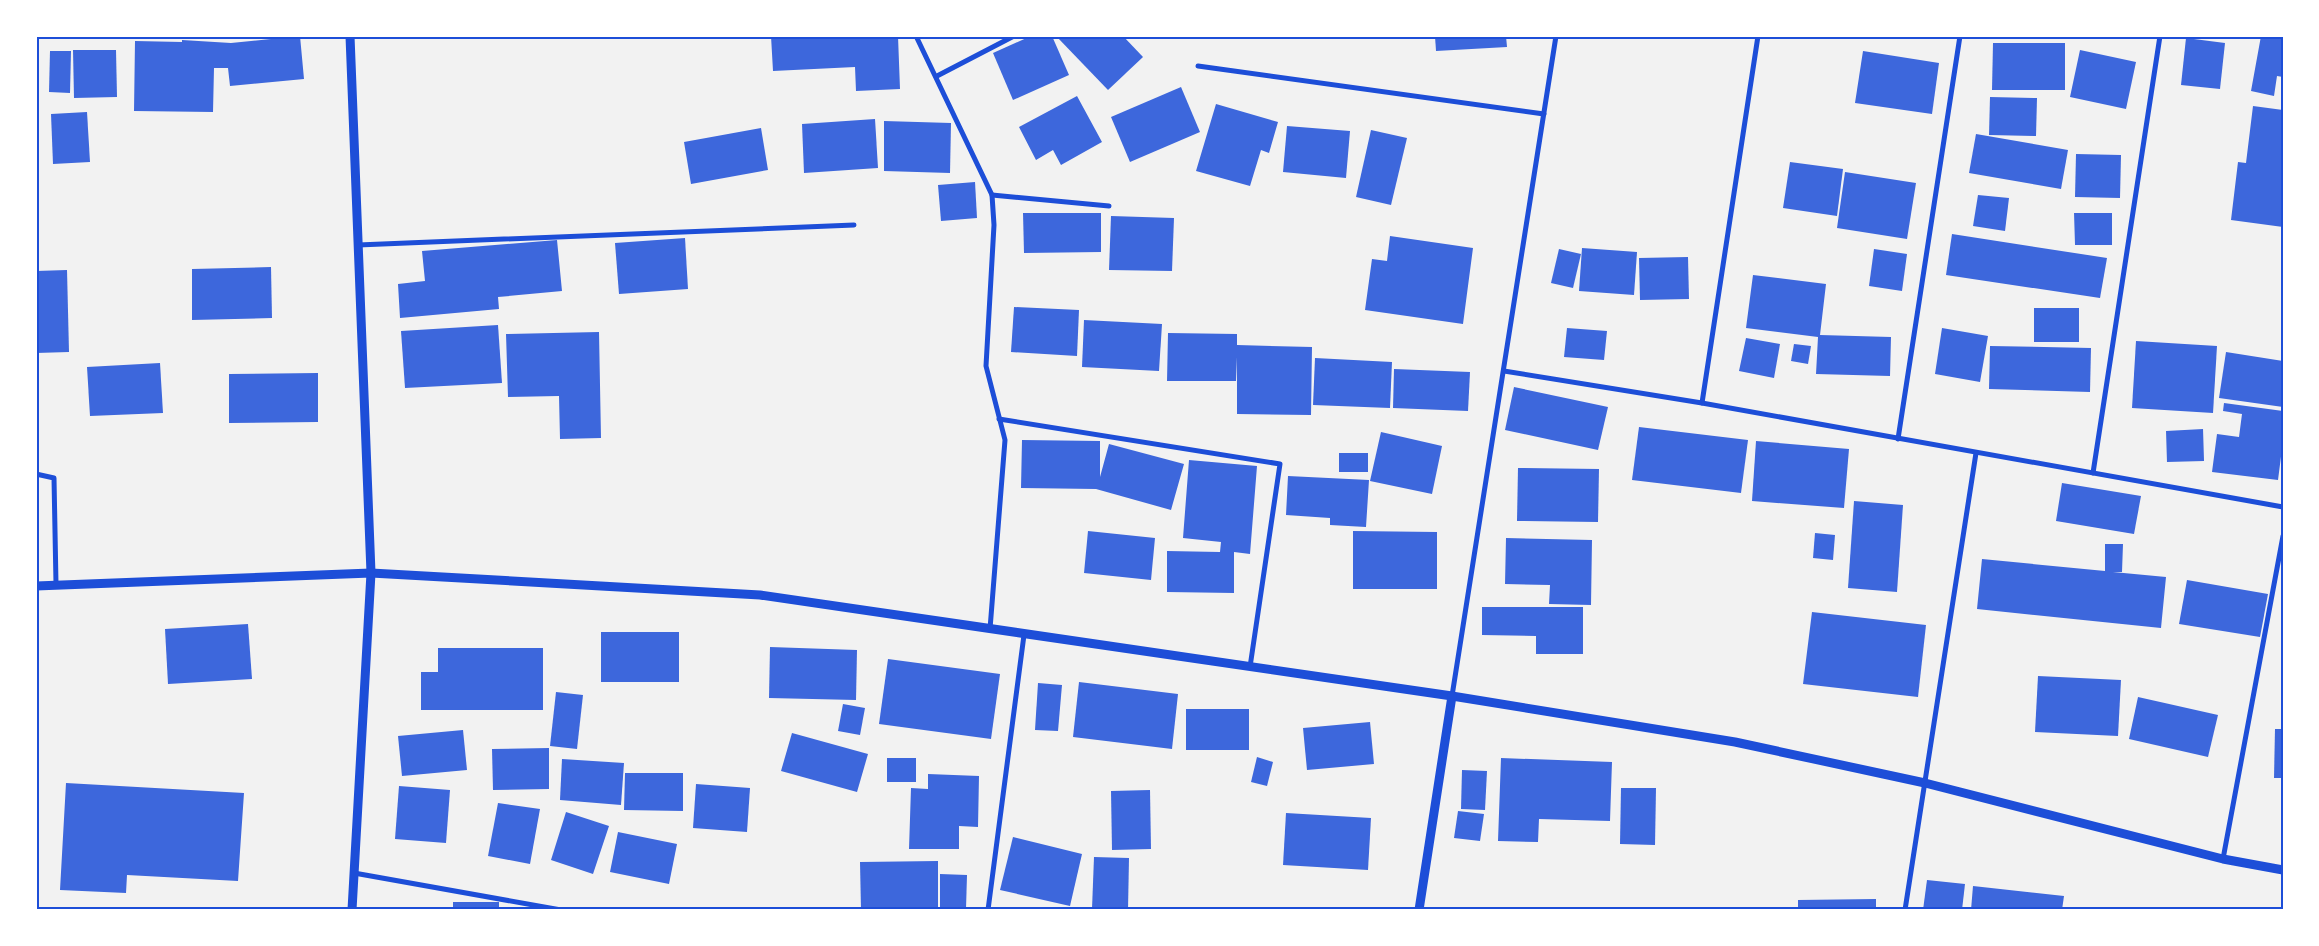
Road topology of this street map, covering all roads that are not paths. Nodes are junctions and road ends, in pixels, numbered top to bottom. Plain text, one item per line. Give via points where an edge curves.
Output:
1 (350, 36) edge
2 (916, 36) edge
3 (1014, 36) edge
4 (1556, 36) edge
5 (1758, 36) edge
6 (1960, 36) edge
7 (2160, 36) edge
8 (1198, 66) dead end
9 (937, 76) junction
10 (1544, 114) junction
11 (992, 195) junction
12 (1109, 206) dead end
13 (854, 225) dead end
14 (358, 246) junction
15 (1504, 371) junction
16 (1702, 404) junction
17 (1000, 419) junction
18 (1898, 439) junction
19 (1976, 453) junction
20 (2093, 473) junction
21 (36, 474) edge
22 (2283, 506) edge
23 (2283, 536) edge
24 (371, 573) junction
25 (56, 584) junction
26 (36, 586) edge
27 (990, 630) junction
28 (1024, 634) junction
29 (1250, 667) junction
30 (1452, 696) junction
31 (1925, 783) junction
32 (2223, 859) junction
33 (2283, 870) edge
34 (354, 873) junction
35 (352, 910) edge
36 (561, 910) edge
37 (988, 910) edge
38 (1419, 910) edge
39 (1904, 910) edge

1 - 14 street
2 - 9 street
3 - 9 street
4 - 10 street
5 - 16 street
6 - 18 street
7 - 20 street
8 - 10 street
9 - 11 street
10 - 15 street
11 - 12 street
11 - 17 street via 994,224 986,366
13 - 14 street
14 - 24 street
15 - 16 street
15 - 30 street
16 - 18 street
17 - 27 street via 1005,440
17 - 29 street via 1280,464
18 - 19 street
19 - 20 street
19 - 31 street
20 - 22 street
21 - 25 street via 54,478
23 - 32 street
24 - 25 street
24 - 27 street via 760,595
24 - 34 street
25 - 26 street
27 - 28 street
28 - 29 street
28 - 37 street
29 - 30 street
30 - 31 street via 1735,742
30 - 38 street
31 - 32 street
31 - 39 street
32 - 33 street
34 - 35 street
34 - 36 street

